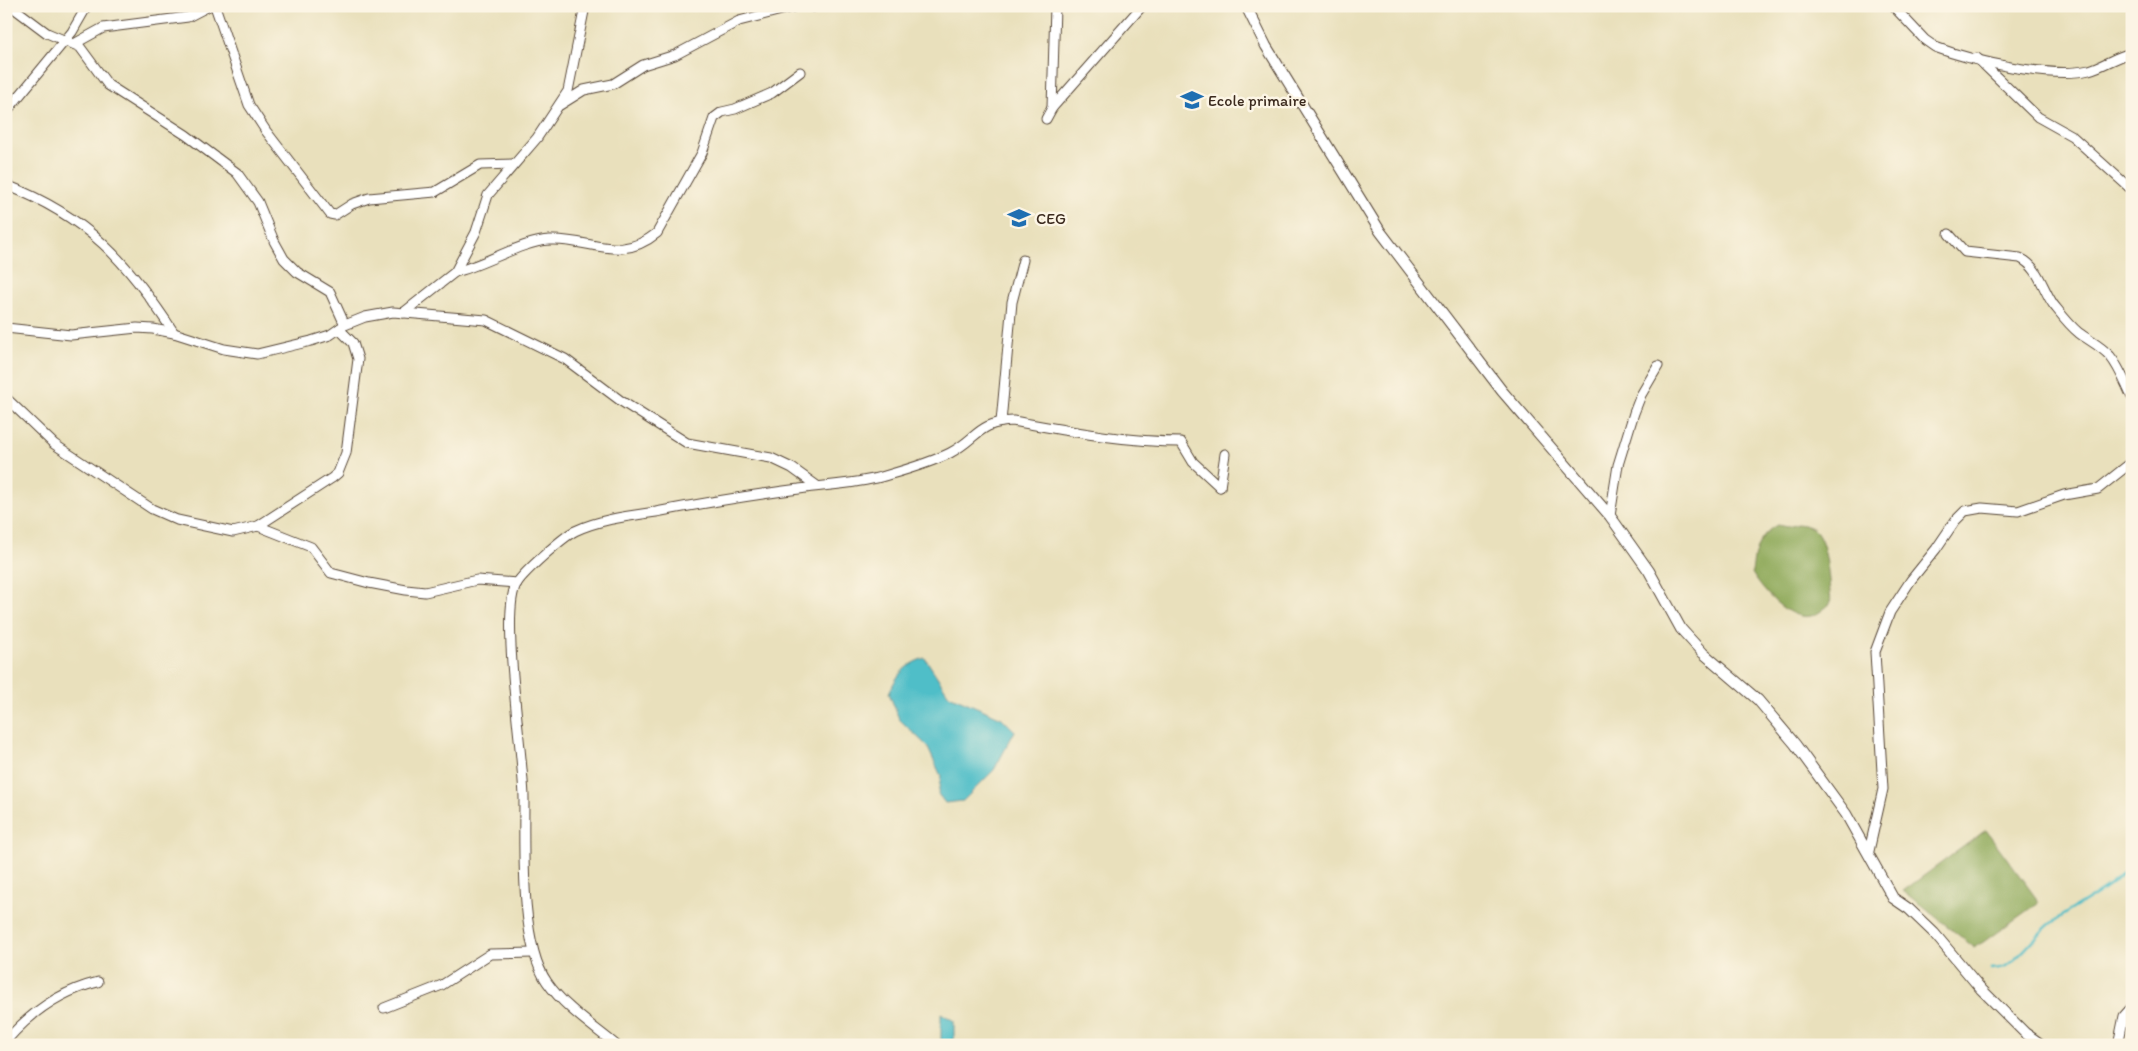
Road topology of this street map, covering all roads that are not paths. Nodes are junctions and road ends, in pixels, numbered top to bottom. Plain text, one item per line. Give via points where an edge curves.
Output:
1 (11, 6) edge
2 (88, 6) edge
3 (209, 6) edge
4 (215, 6) edge
5 (585, 6) edge
6 (797, 6) edge
7 (1055, 6) edge
8 (1142, 6) edge
9 (1246, 6) edge
10 (1893, 6) edge
11 (65, 41) junction
12 (74, 44) junction
13 (2132, 53) edge
14 (1977, 58) junction
15 (800, 72) dead end
16 (558, 106) junction
17 (1052, 108) junction
18 (6, 112) edge
19 (1046, 119) dead end
20 (514, 164) junction
21 (6, 185) edge
22 (2132, 190) edge
23 (1949, 234) dead end
24 (1023, 260) dead end
25 (456, 272) junction
26 (403, 313) junction
27 (342, 327) junction
28 (6, 328) edge
29 (174, 332) junction
30 (1658, 366) dead end
31 (2132, 397) edge
32 (6, 398) edge
33 (1001, 422) junction
34 (1225, 454) dead end
35 (2132, 462) edge
36 (817, 486) junction
37 (1610, 516) junction
38 (258, 526) junction
39 (517, 583) junction
40 (1868, 851) junction
41 (533, 953) junction
42 (98, 982) dead end
43 (2132, 1007) edge
44 (384, 1008) dead end
45 (6, 1041) edge
46 (616, 1045) edge
47 (2042, 1045) edge
48 (2118, 1045) edge

1 - 11 street via 28,21
2 - 11 street
3 - 12 street via 188,17 103,28
4 - 20 street via 249,105 330,214 335,215 369,198 435,192 480,164
5 - 16 street via 568,91
6 - 16 street via 739,21 675,55 643,65 613,84 584,90
7 - 17 street
8 - 17 street
9 - 37 street via 1266,46 1380,231 1502,392
10 - 14 street via 1935,47
11 - 12 street
11 - 18 street
12 - 27 street via 84,50 108,85 186,135 237,173 255,196 284,259 297,272 330,292
13 - 14 street via 2077,72 2033,70
14 - 22 street via 2038,117 2072,136
15 - 25 street via 772,93 714,118 694,168 657,233 648,241 626,249 552,240 538,242
16 - 20 street via 537,138
17 - 19 street
20 - 25 street via 488,196 476,232
21 - 29 street via 51,206 109,247 140,281
23 - 31 street via 1965,252 2020,258 2028,262 2066,321 2100,346 2118,366
24 - 33 street via 1012,302
25 - 26 street
26 - 27 street via 377,314
26 - 36 street via 486,320 565,359 627,405 687,443 772,458
27 - 29 street via 312,341 257,354 224,349
27 - 38 street via 353,343 358,359 343,463 332,478
28 - 29 street via 71,334 137,328
30 - 37 street via 1634,413 1618,465
32 - 38 street via 54,444 152,509 177,520 233,532
33 - 34 street via 1098,436 1181,442 1193,462 1220,487
33 - 36 street via 982,428 953,451 928,463 877,478
35 - 40 street via 2098,489 2064,495 2018,510 1982,508 1965,511 1911,580 1884,625 1875,652 1883,789
36 - 39 street via 605,520 573,532
37 - 40 street via 1649,571 1681,629 1775,719 1846,814
38 - 39 street via 311,547 331,573 361,581 425,592 477,580
39 - 41 street via 511,605 513,670 524,788 526,877
40 - 47 street via 1893,898 1934,933 1981,989
41 - 44 street via 490,954 442,985
41 - 46 street via 557,995
42 - 45 street via 81,986 51,1001 24,1021
43 - 48 street via 2124,1016

